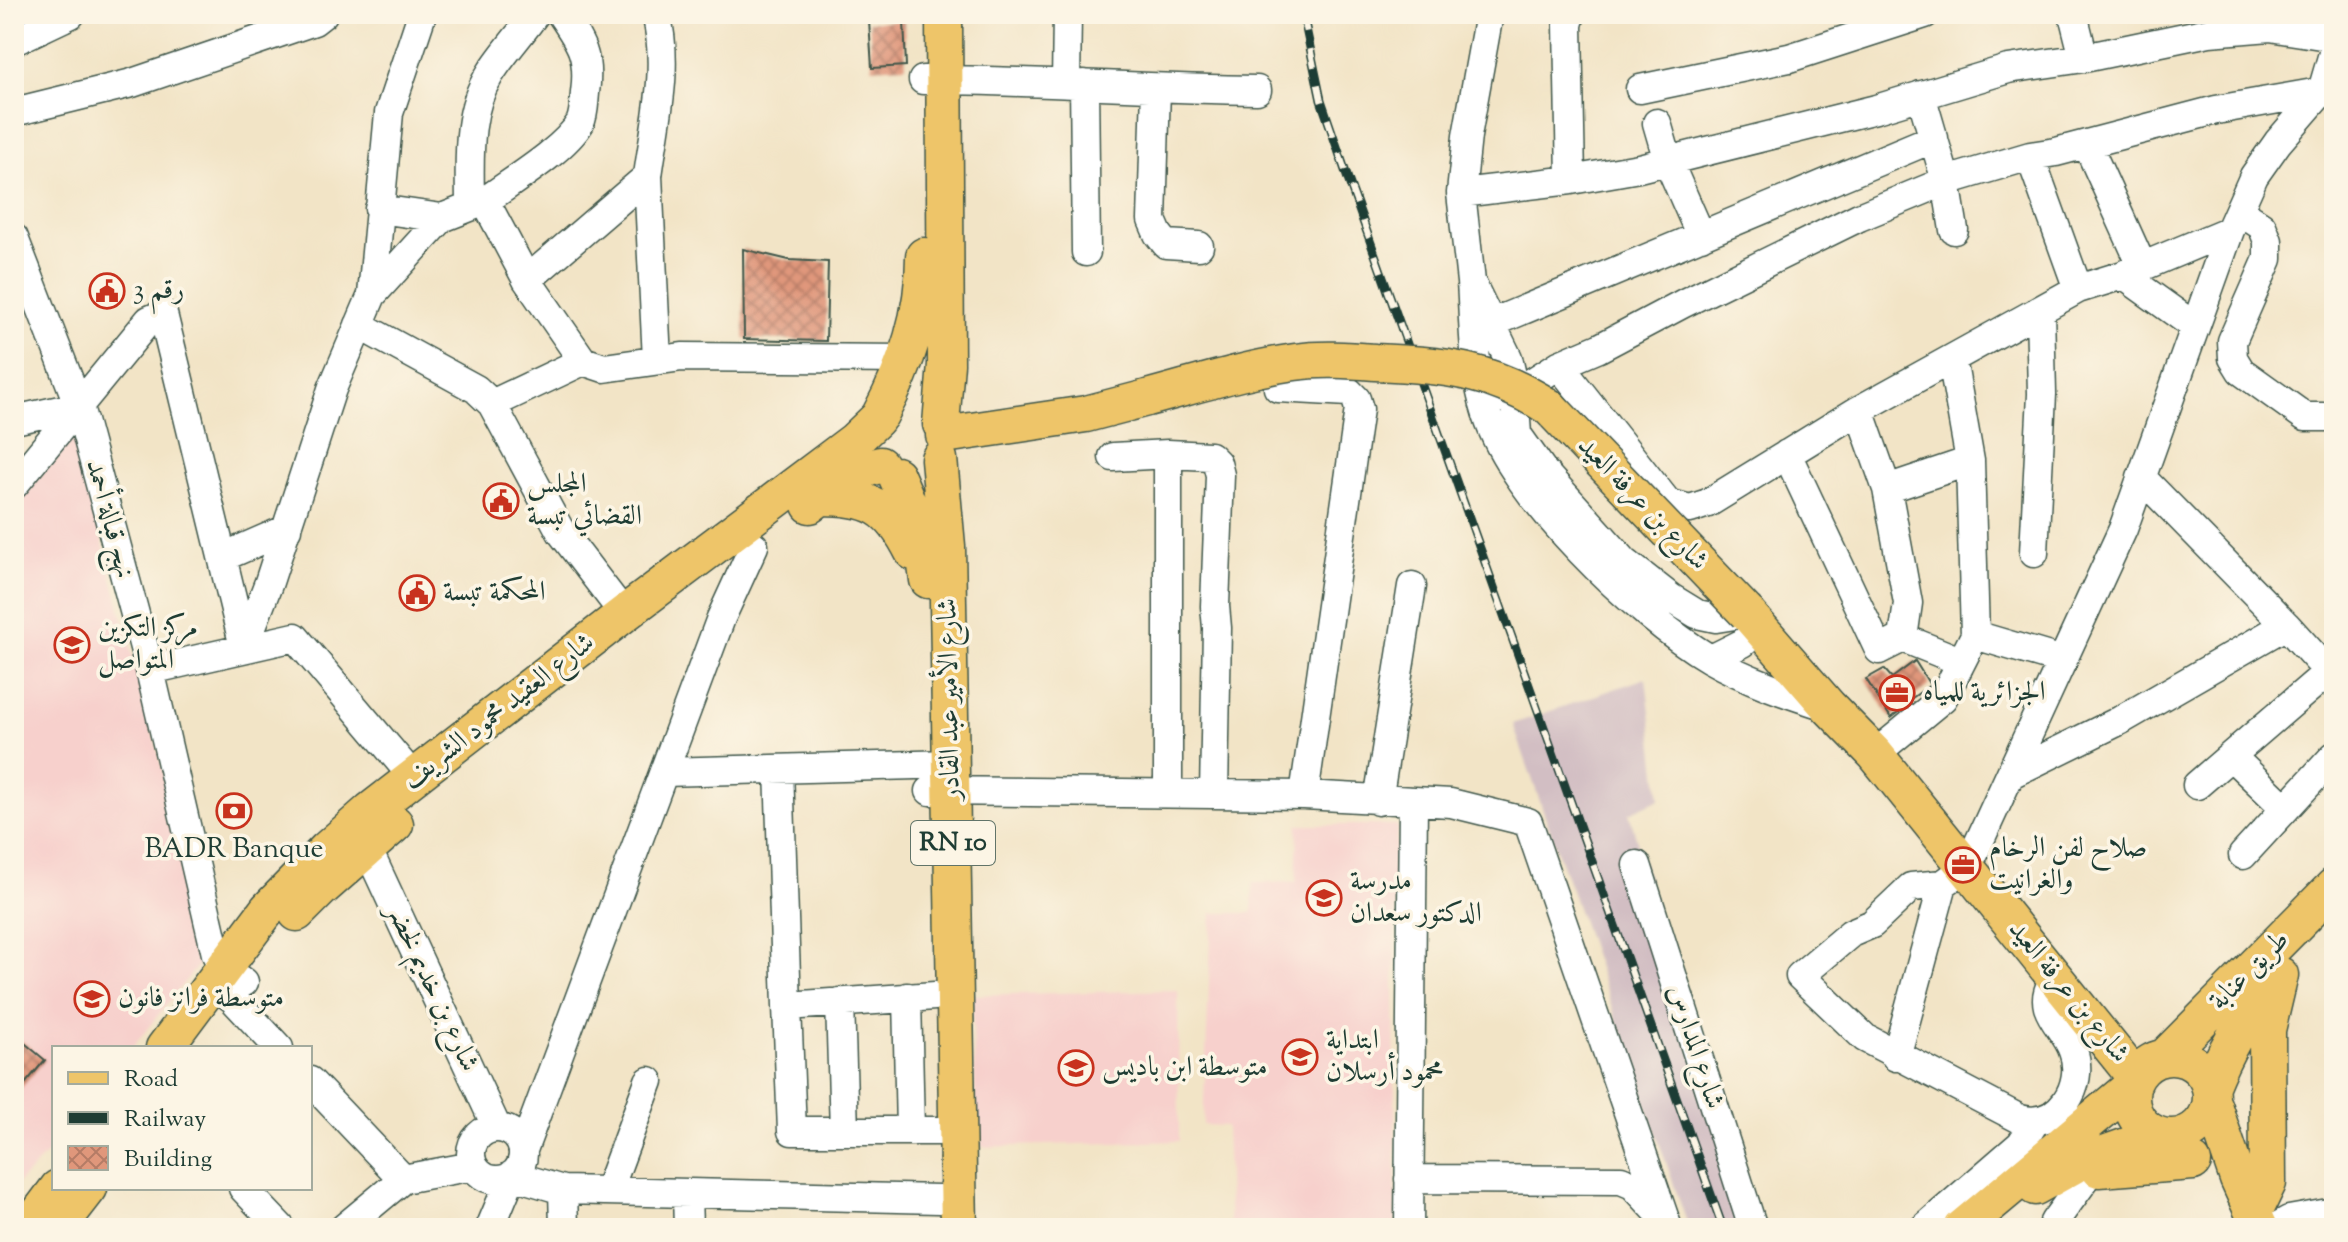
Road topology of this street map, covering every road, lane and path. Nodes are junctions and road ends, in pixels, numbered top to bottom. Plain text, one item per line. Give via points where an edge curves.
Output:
1 (71, 14) edge
2 (323, 14) edge
3 (422, 14) edge
4 (535, 14) edge
5 (561, 14) edge
6 (656, 14) edge
7 (925, 14) edge
8 (944, 14) edge
9 (1067, 14) edge
10 (1489, 14) edge
11 (1571, 14) edge
12 (1925, 14) edge
13 (2073, 14) edge
14 (2334, 37) edge
15 (14, 41) edge
16 (2334, 50) edge
17 (2084, 58) junction
18 (934, 80) junction
19 (1075, 84) junction
20 (1156, 89) junction
21 (1640, 89) dead end
22 (1257, 90) dead end
23 (2328, 90) edge
24 (1921, 95) junction
25 (14, 112) edge
26 (1657, 123) dead end
27 (1934, 138) junction
28 (2087, 144) junction
29 (2030, 156) junction
30 (1668, 161) junction
31 (648, 176) junction
32 (1571, 180) junction
33 (1946, 181) junction
34 (1461, 193) junction
35 (477, 204) junction
36 (379, 209) junction
37 (442, 218) junction
38 (2234, 221) junction
39 (1954, 230) dead end
40 (1701, 236) junction
41 (14, 238) edge
42 (1199, 246) dead end
43 (1086, 252) dead end
44 (2133, 272) junction
45 (527, 280) junction
46 (1471, 282) junction
47 (2078, 289) junction
48 (372, 295) junction
49 (2040, 310) junction
50 (1492, 323) junction
51 (359, 325) junction
52 (2194, 326) junction
53 (906, 359) junction
54 (1952, 359) junction
55 (657, 360) junction
56 (583, 361) junction
57 (1559, 365) junction
58 (1278, 388) dead end
59 (1513, 392) junction
60 (492, 404) junction
61 (79, 406) junction
62 (1859, 410) junction
63 (879, 417) junction
64 (1488, 417) junction
65 (2334, 417) edge
66 (14, 420) edge
67 (941, 439) junction
68 (1168, 454) junction
69 (1787, 454) junction
70 (1113, 457) dead end
71 (1970, 461) junction
72 (888, 470) junction
73 (2141, 477) junction
74 (14, 485) edge
75 (1887, 489) junction
76 (820, 497) junction
77 (287, 529) junction
78 (754, 546) junction
79 (2034, 553) dead end
80 (223, 557) junction
81 (269, 582) junction
82 (929, 585) junction
83 (1412, 586) dead end
84 (624, 614) junction
85 (1754, 620) junction
86 (2286, 625) junction
87 (1975, 635) junction
88 (295, 637) junction
89 (1903, 638) junction
90 (244, 647) junction
91 (1711, 659) junction
92 (1960, 661) junction
93 (2063, 661) junction
94 (150, 670) junction
95 (2331, 675) edge
96 (1829, 707) junction
97 (1875, 754) junction
98 (2231, 756) junction
99 (2334, 756) edge
100 (779, 769) junction
101 (664, 772) junction
102 (2011, 774) junction
103 (942, 777) junction
104 (414, 778) junction
105 (2197, 785) dead end
106 (1168, 793) junction
107 (1214, 794) junction
108 (1304, 795) junction
109 (1378, 801) junction
110 (1413, 802) junction
111 (2285, 808) junction
112 (367, 848) junction
113 (2243, 855) dead end
114 (1637, 865) dead end
115 (1956, 875) junction
116 (2334, 886) edge
117 (2334, 920) edge
118 (2280, 975) junction
119 (2055, 978) junction
120 (228, 983) junction
121 (921, 996) junction
122 (840, 1002) junction
123 (787, 1006) junction
124 (166, 1046) edge
125 (195, 1046) edge
126 (277, 1046) edge
127 (1896, 1057) junction
128 (2165, 1057) junction
129 (649, 1081) dead end
130 (2134, 1081) junction
131 (312, 1083) edge
132 (2211, 1096) junction
133 (2034, 1123) junction
134 (497, 1128) junction
135 (844, 1131) junction
136 (924, 1131) junction
137 (2162, 1136) junction
138 (2193, 1162) junction
139 (518, 1163) junction
140 (473, 1166) junction
141 (2075, 1172) junction
142 (403, 1179) junction
143 (1409, 1179) junction
144 (609, 1189) junction
145 (56, 1190) edge
146 (87, 1190) edge
147 (245, 1190) edge
148 (563, 1190) junction
149 (687, 1194) junction
150 (2334, 1212) edge
151 (946, 1218) edge
152 (1667, 1224) edge
153 (2262, 1225) edge
154 (2053, 1226) edge
155 (28, 1228) edge
156 (58, 1228) edge
157 (281, 1228) edge
158 (344, 1228) edge
159 (490, 1228) edge
160 (564, 1228) edge
161 (688, 1228) edge
162 (1409, 1228) edge
163 (1753, 1228) edge
164 (1924, 1228) edge
165 (1962, 1228) edge
166 (1969, 1228) edge

1 - 15 street
2 - 25 street via 132,83
3 - 36 street via 389,113
4 - 35 street via 489,75 476,104 470,137
5 - 35 street via 586,56 582,120 567,141
6 - 31 street via 663,40 662,77
7 - 18 main road, شارع الأمير عبد القادر / RN 10
8 - 18 main road, شارع الأمير عبد القادر / RN 10
9 - 19 street
10 - 34 street
11 - 32 street
12 - 21 street via 1789,58
13 - 17 street
14 - 17 street via 2270,27 2209,32
16 - 23 street
17 - 24 street via 2008,69
18 - 19 street
18 - 53 main road, شارع الأمير عبد القادر / RN 10 via 924,289
18 - 67 main road, شارع الأمير عبد القادر / RN 10 via 946,364
19 - 20 street
19 - 43 street
20 - 22 street
20 - 42 street via 1152,220 1166,244
23 - 28 street via 2216,110
23 - 38 street via 2278,142 2254,176
24 - 27 street
24 - 30 street
26 - 30 street
27 - 33 street
27 - 40 street
28 - 29 street
28 - 44 street
29 - 33 street
29 - 47 street
30 - 32 street
30 - 40 street
31 - 45 street
31 - 55 street
32 - 34 street
33 - 39 street
33 - 57 street via 1859,217
34 - 46 street
35 - 37 street
35 - 45 street
36 - 37 street
36 - 48 street
37 - 48 street
38 - 44 street
38 - 52 street
38 - 65 street via 2262,226 2268,259 2232,341 2233,358 2241,371 2305,417
40 - 50 street
41 - 61 street, نهج قبالة أحمد
44 - 47 street
44 - 52 street
45 - 56 street
46 - 50 street
46 - 64 street via 1476,368
47 - 49 street
48 - 51 street
49 - 54 street
49 - 79 street via 2042,394
50 - 59 street via 1508,358
51 - 60 street via 476,389
51 - 77 street via 332,389
52 - 73 street
53 - 55 street
53 - 63 main road, شارع الأمير عبد القادر / RN 10
54 - 62 street
54 - 71 street
55 - 56 street via 604,368
56 - 60 street
57 - 59 street
57 - 69 street via 1668,503 1690,509 1708,503
58 - 108 street via 1349,392 1359,409
59 - 64 street
59 - 85 street via 1517,434 1526,449 1625,562 1697,614
60 - 84 street via 561,532
61 - 66 street
61 - 74 street
61 - 80 street via 149,320 163,314
61 - 94 street, نهج قبالة أحمد
62 - 69 street
62 - 75 street
63 - 67 main road via 889,406 912,402 934,414
63 - 72 main road via 872,424 870,449
63 - 84 main road, شارع العقيد محمود الشريف
64 - 91 street via 1514,469 1580,550 1648,613
67 - 72 main road via 920,475
67 - 85 main road, شارع بن عرفة العيد, bridge via 1086,414 1297,361 1444,365 1520,388 1549,407
67 - 103 main road, شارع الأمير عبد القادر / RN 10 via 947,546
68 - 70 street
68 - 106 street
68 - 107 street via 1210,456 1220,475
69 - 89 street via 1879,650
71 - 75 street
71 - 87 street
72 - 76 main road, شارع العقيد محمود الشريف via 862,469
72 - 82 main road, شارع الأمير عبد القادر / RN 10 via 922,536
73 - 86 street
73 - 93 street
75 - 89 street via 1908,603
76 - 78 main road, شارع العقيد محمود الشريف
76 - 82 main road via 861,499 883,509 899,527
77 - 80 street
77 - 81 street
78 - 101 street
78 - 112 main road, شارع العقيد محمود الشريف
80 - 90 street
81 - 88 street
81 - 90 street
82 - 103 main road, شارع الأمير عبد القادر / RN 10
83 - 109 street
84 - 104 main road, شارع العقيد محمود الشريف
85 - 91 street via 1743,643
85 - 96 main road, شارع بن عرفة العيد
86 - 95 street
86 - 102 street via 2121,720
87 - 92 street
87 - 93 street
88 - 90 street
88 - 104 street
89 - 92 street
90 - 94 street
91 - 96 street via 1779,691
92 - 97 street via 1943,698
93 - 102 street
94 - 120 street, نهج قبالة أحمد via 216,954
95 - 98 street
96 - 97 main road, شارع بن عرفة العيد
97 - 115 main road, شارع بن عرفة العيد
98 - 105 street
98 - 111 street
99 - 111 street
100 - 101 street
100 - 103 street
100 - 123 street
101 - 139 street
102 - 115 street
103 - 106 street
103 - 121 main road, شارع الأمير عبد القادر / RN 10
103 - 151 main road, شارع الأمير عبد القادر / RN 10
104 - 120 main road, شارع العقيد محمود الشريف via 304,870 268,909
106 - 107 street
107 - 108 street
108 - 109 street
109 - 110 street
110 - 143 street
110 - 152 street via 1451,803 1528,822
111 - 113 street
112 - 120 main road, شارع العقيد محمود الشريف
112 - 134 street, شارع بن خديم لخضر
114 - 163 street, شارع المدارس
115 - 119 main road, شارع بن عرفة العيد
115 - 127 street
115 - 127 street via 1911,887 1872,924 1851,933 1800,976 1865,1038
116 - 128 main road, طريق عنابة
117 - 118 main road, طريق عنابة
118 - 132 main road, طريق عنابة via 2237,1028
118 - 153 main road via 2267,1030 2268,1183
119 - 130 main road, شارع بن عرفة العيد
119 - 133 street via 2048,988 2048,1007 2075,1053 2075,1068 2058,1112
120 - 124 main road, شارع العقيد محمود الشريف
120 - 125 main road, شارع العقيد محمود الشريف
120 - 126 street
121 - 122 street
121 - 136 main road, شارع الأمير عبد القادر / RN 10
122 - 123 street
122 - 135 street
123 - 135 street via 792,1131
127 - 133 street
128 - 130 main road via 2148,1063
128 - 132 main road via 2197,1066
129 - 144 street
130 - 137 main road via 2135,1116
130 - 165 main road
131 - 142 street
132 - 137 main road via 2199,1126 2189,1133
132 - 153 main road via 2224,1142
133 - 164 street via 2021,1144
134 - 139 street via 511,1131 521,1143
134 - 140 street via 474,1140
135 - 136 street
136 - 151 main road, شارع الأمير عبد القادر / RN 10
137 - 138 main road
137 - 141 main road via 2108,1152
138 - 141 main road
138 - 153 main road
139 - 140 street via 495,1180
139 - 148 street
139 - 159 street
140 - 142 street
141 - 154 street
141 - 166 main road
142 - 158 street
143 - 152 street via 1621,1180 1633,1185
143 - 162 street
144 - 148 street
144 - 149 street
145 - 155 main road
146 - 156 main road
147 - 157 street
148 - 160 street
149 - 151 street
149 - 161 street
150 - 153 street

